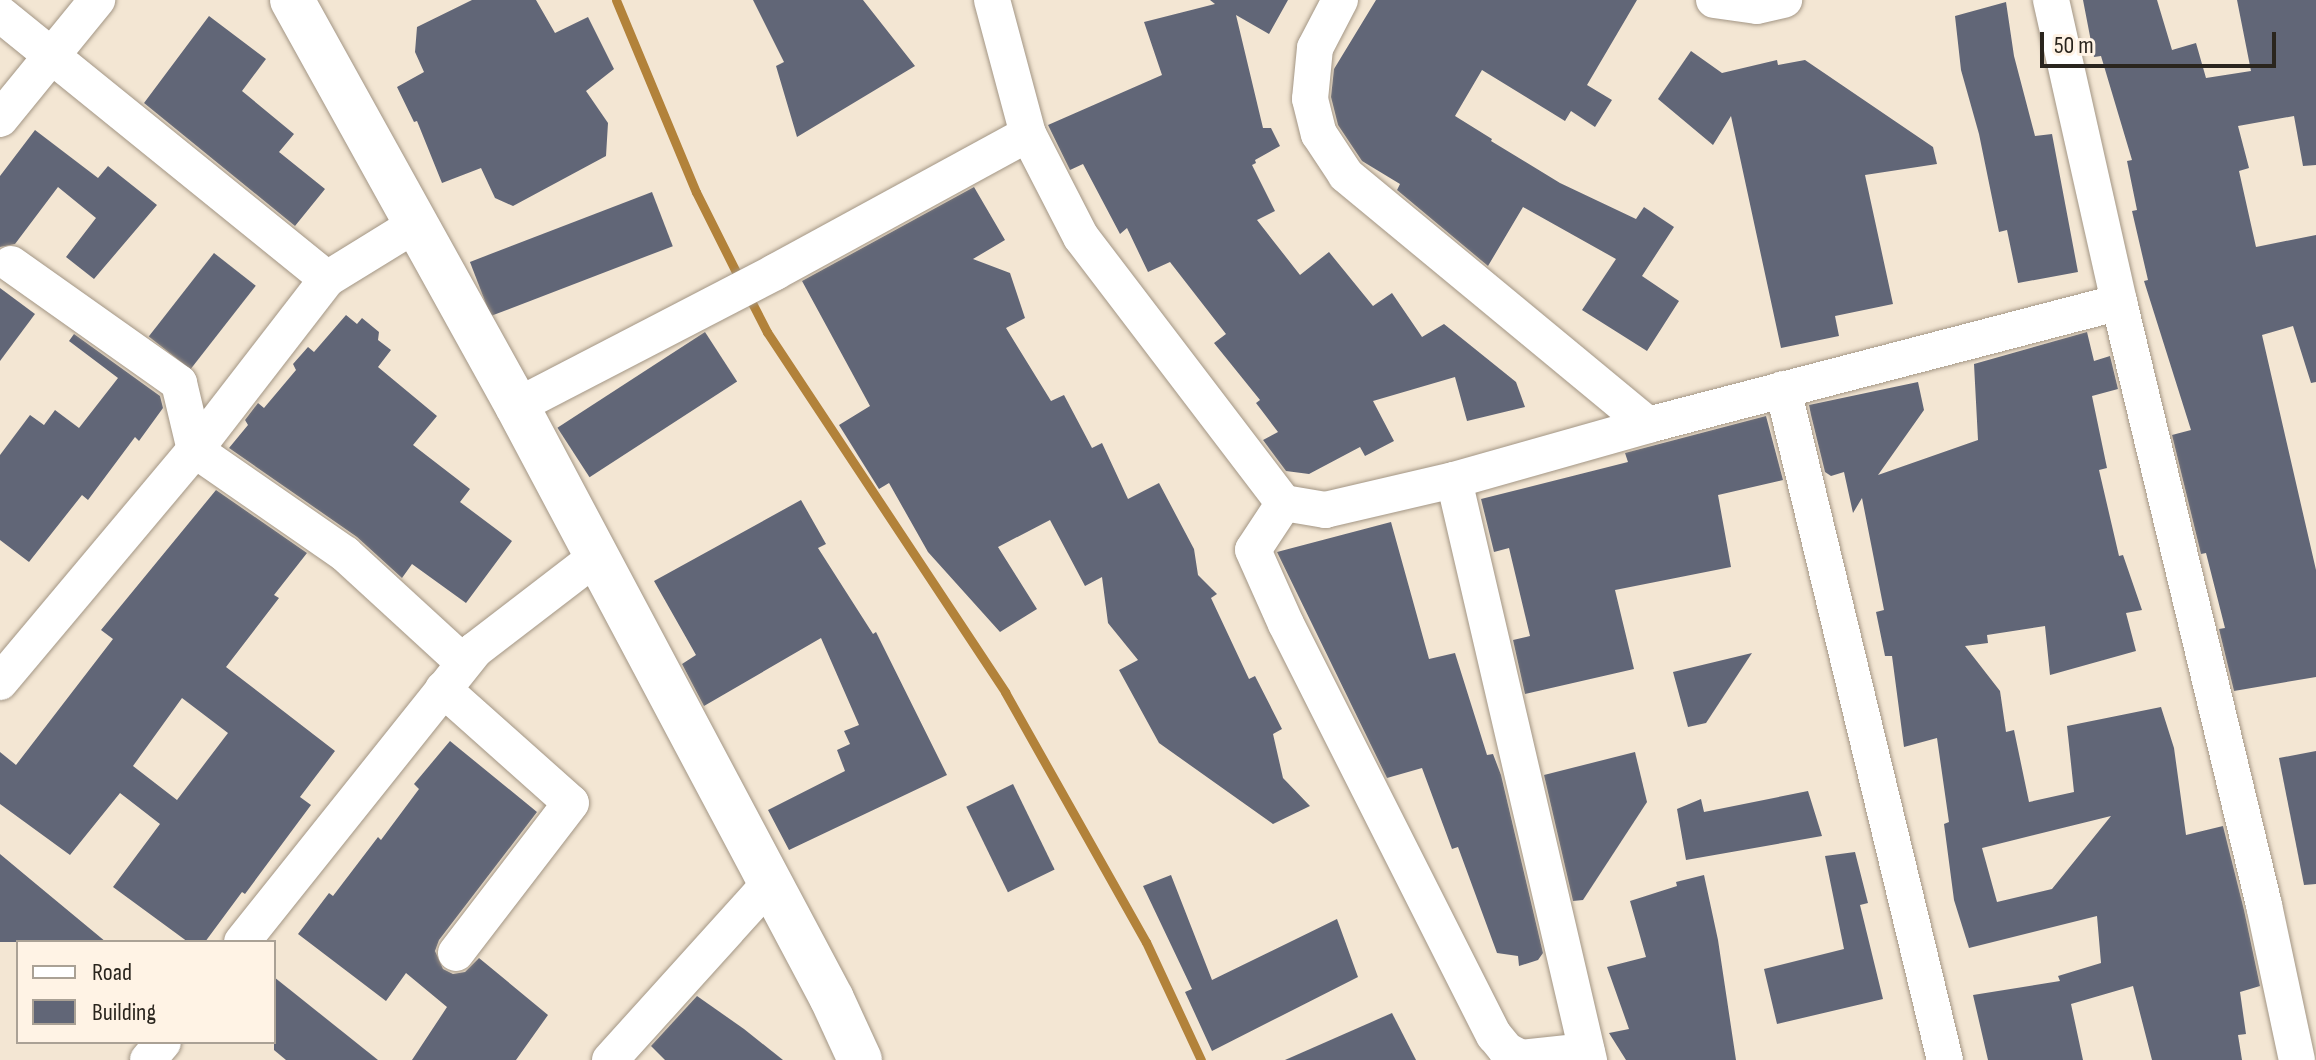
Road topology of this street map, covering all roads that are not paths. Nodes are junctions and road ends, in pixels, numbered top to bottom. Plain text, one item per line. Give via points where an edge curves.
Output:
1 (97, 0) edge
2 (292, 0) edge
3 (992, 0) edge
4 (1340, 0) edge
5 (1714, 0) edge
6 (1784, 0) edge
7 (2051, 0) edge
8 (0, 14) edge
9 (51, 56) junction
10 (0, 119) edge
11 (1028, 134) junction
12 (418, 223) junction
13 (11, 264) dead end
14 (327, 279) junction
15 (2119, 302) junction
16 (1783, 389) junction
17 (517, 406) junction
18 (1648, 425) junction
19 (195, 450) junction
20 (1454, 480) junction
21 (1284, 503) junction
22 (596, 557) junction
23 (453, 676) junction
24 (0, 682) edge
25 (770, 883) junction
26 (244, 940) edge
27 (456, 953) dead end
28 (161, 1044) edge
29 (1588, 1056) edge
30 (148, 1060) edge
31 (610, 1060) edge
32 (860, 1060) edge
33 (1945, 1060) edge
34 (2297, 1060) edge

1 - 9 street
2 - 12 street
3 - 11 street
4 - 18 street via 1315,48 1310,99 1319,134 1346,175
5 - 6 street via 1757,6
7 - 15 street
8 - 9 street
9 - 10 street
9 - 14 street
11 - 17 street
11 - 21 street via 1081,237
12 - 14 street
12 - 17 street
13 - 19 street via 179,383
14 - 19 street
15 - 16 street
15 - 34 street
16 - 18 street
16 - 33 street
17 - 22 street
18 - 20 street
19 - 23 street via 345,554
19 - 24 street
20 - 21 street via 1325,510
20 - 29 street
21 - 29 street via 1253,550 1494,1035 1521,1058
22 - 23 street via 475,650
22 - 25 street
23 - 26 street
23 - 27 street via 571,803
25 - 31 street
25 - 32 street
28 - 30 street

